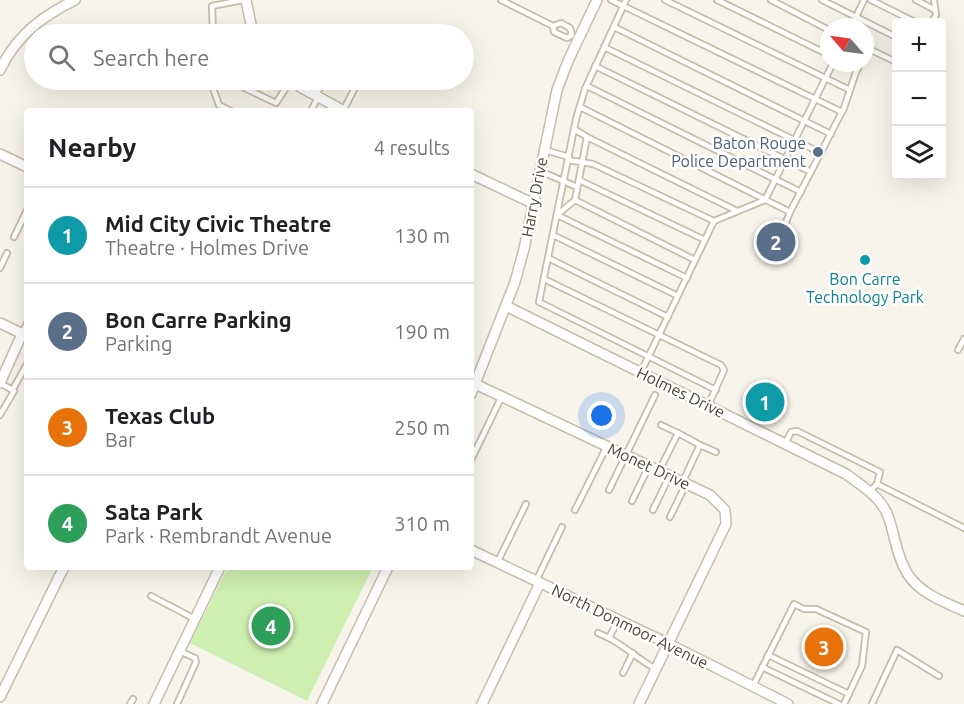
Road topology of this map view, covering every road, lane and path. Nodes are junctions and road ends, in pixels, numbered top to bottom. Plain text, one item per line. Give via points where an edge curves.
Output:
1 (75, 0) edge
2 (244, 0) edge
3 (501, 0) edge
4 (597, 0) edge
5 (611, 0) edge
6 (665, 0) edge
7 (717, 0) edge
8 (771, 0) edge
9 (822, 0) edge
10 (864, 0) edge
11 (871, 0) edge
12 (916, 0) edge
13 (934, 0) edge
14 (624, 3) edge
15 (935, 10) junction
16 (856, 17) junction
17 (907, 18) edge
18 (933, 18) edge
19 (34, 24) edge
20 (213, 24) edge
21 (250, 24) edge
22 (820, 25) edge
23 (553, 26) junction
24 (614, 27) junction
25 (24, 33) edge
26 (892, 35) edge
27 (575, 36) junction
28 (604, 47) junction
29 (820, 51) edge
30 (874, 51) edge
31 (892, 60) edge
32 (595, 66) junction
33 (0, 70) edge
34 (828, 72) edge
35 (857, 72) edge
36 (825, 79) junction
37 (586, 86) junction
38 (214, 90) edge
39 (249, 90) edge
40 (284, 90) edge
41 (307, 90) edge
42 (320, 90) edge
43 (354, 90) edge
44 (850, 90) junction
45 (317, 96) junction
46 (815, 99) junction
47 (276, 103) junction
48 (580, 107) junction
49 (225, 108) edge
50 (274, 108) edge
51 (312, 108) edge
52 (339, 108) edge
53 (345, 108) edge
54 (842, 112) junction
55 (804, 120) junction
56 (574, 129) junction
57 (831, 134) junction
58 (586, 137) junction
59 (794, 141) junction
60 (544, 149) junction
61 (821, 153) junction
62 (0, 154) edge
63 (568, 158) junction
64 (785, 160) junction
65 (583, 164) junction
66 (24, 166) edge
67 (540, 171) junction
68 (811, 172) junction
69 (474, 175) edge
70 (776, 179) junction
71 (579, 180) junction
72 (564, 182) junction
73 (577, 187) junction
74 (801, 192) junction
75 (575, 200) junction
76 (765, 200) junction
77 (534, 204) junction
78 (737, 212) junction
79 (790, 213) junction
80 (557, 215) junction
81 (24, 216) edge
82 (714, 221) junction
83 (553, 235) junction
84 (14, 237) dead end
85 (705, 240) junction
86 (776, 248) dead end
87 (7, 253) dead end
88 (549, 258) junction
89 (695, 260) junction
90 (0, 268) edge
91 (687, 278) junction
92 (544, 279) junction
93 (678, 296) junction
94 (506, 306) junction
95 (668, 317) junction
96 (0, 323) edge
97 (24, 335) edge
98 (658, 336) junction
99 (24, 337) edge
100 (964, 339) edge
101 (958, 350) dead end
102 (648, 357) junction
103 (24, 369) edge
104 (641, 372) junction
105 (474, 381) edge
106 (0, 383) edge
107 (474, 383) edge
108 (13, 389) junction
109 (716, 390) junction
110 (655, 395) dead end
111 (502, 396) junction
112 (708, 406) junction
113 (0, 415) edge
114 (661, 424) dead end
115 (678, 433) junction
116 (785, 444) junction
117 (700, 445) junction
118 (607, 446) junction
119 (716, 452) dead end
120 (474, 454) edge
121 (626, 456) junction
122 (649, 466) junction
123 (659, 471) junction
124 (669, 476) junction
125 (684, 483) junction
126 (874, 488) junction
127 (609, 490) dead end
128 (632, 501) dead end
129 (526, 504) dead end
130 (575, 510) dead end
131 (653, 510) dead end
132 (669, 517) dead end
133 (562, 528) dead end
134 (964, 528) edge
135 (474, 552) edge
136 (497, 563) junction
137 (63, 570) edge
138 (219, 570) edge
139 (387, 570) edge
140 (538, 582) junction
141 (151, 596) dead end
142 (964, 611) edge
143 (195, 619) junction
144 (618, 620) junction
145 (598, 633) dead end
146 (609, 638) junction
147 (669, 644) junction
148 (180, 651) junction
149 (633, 653) junction
150 (768, 655) junction
151 (762, 667) junction
152 (656, 669) junction
153 (623, 673) dead end
154 (939, 676) dead end
155 (753, 686) junction
156 (849, 694) junction
157 (0, 697) edge
158 (154, 704) edge
159 (177, 704) edge
160 (322, 704) edge
161 (482, 704) edge
162 (639, 704) edge
163 (788, 704) edge
164 (839, 704) edge
165 (844, 704) edge
166 (872, 704) edge

1 - 19 street
2 - 20 lane via 212,6
2 - 21 street
3 - 23 lane
4 - 27 street, Harry Drive
5 - 14 lane
6 - 36 lane
7 - 29 lane
8 - 22 lane
9 - 16 lane
10 - 16 lane
11 - 17 lane
12 - 15 lane
13 - 15 lane
14 - 24 lane
14 - 46 lane
15 - 18 lane
16 - 26 lane
23 - 27 lane via 561,23
23 - 27 lane via 554,32 567,38
24 - 28 lane
24 - 55 lane
25 - 33 street
27 - 60 street, Harry Drive via 557,90
28 - 32 lane
28 - 59 lane
30 - 31 lane
32 - 37 lane
32 - 64 lane
34 - 36 lane
35 - 44 lane
36 - 44 lane
36 - 46 lane
37 - 48 lane
37 - 70 lane
38 - 49 lane via 219,105
39 - 47 lane
40 - 47 lane
41 - 45 street
42 - 45 lane
43 - 53 lane
44 - 54 lane
45 - 51 lane
45 - 52 street
46 - 54 lane
46 - 55 lane
47 - 50 lane
48 - 56 lane
48 - 76 lane
54 - 57 lane
55 - 57 lane
55 - 59 lane
56 - 58 lane
56 - 63 lane
57 - 61 lane
58 - 65 lane
58 - 78 lane
59 - 61 lane
59 - 64 lane
60 - 63 lane
60 - 67 street, Harry Drive
61 - 68 lane
62 - 66 street
63 - 65 lane
63 - 72 lane
64 - 68 lane
64 - 70 lane
65 - 71 lane
65 - 82 lane via 593,164
67 - 72 lane
67 - 77 street, Harry Drive
68 - 74 lane
69 - 77 street
70 - 74 lane
70 - 76 lane
71 - 73 lane
71 - 85 lane
72 - 73 lane
72 - 80 lane
73 - 75 lane
74 - 79 lane
75 - 80 lane
75 - 89 lane
76 - 78 lane
76 - 79 lane
77 - 94 street, Harry Drive
78 - 82 lane
79 - 86 lane
80 - 83 lane
80 - 91 lane
81 - 84 lane
82 - 85 lane
83 - 88 lane
83 - 93 lane
85 - 89 lane
87 - 90 lane
88 - 92 lane
88 - 95 lane
89 - 91 lane
91 - 93 lane
92 - 98 lane
92 - 102 lane via 539,302 543,306
93 - 95 lane
94 - 104 street, Holmes Drive
94 - 105 street, Harry Drive
95 - 98 lane
96 - 97 street
98 - 102 lane
98 - 109 lane via 721,365 724,376
99 - 106 street
100 - 101 lane
102 - 104 lane
102 - 109 lane
103 - 108 lane
104 - 112 street, Holmes Drive
106 - 108 lane
107 - 111 street, Monet Drive
108 - 113 lane
109 - 112 lane
110 - 121 lane
111 - 118 street, Monet Drive
111 - 120 lane
112 - 116 street, Holmes Drive
114 - 115 lane
115 - 117 lane
115 - 123 lane
116 - 126 street, Holmes Drive
116 - 126 lane via 791,432 797,431 880,472
117 - 119 lane
117 - 125 lane
118 - 121 street, Monet Drive
118 - 130 lane
121 - 122 street, Monet Drive
121 - 127 lane
122 - 123 street, Monet Drive
122 - 128 lane
123 - 124 street, Monet Drive
124 - 125 street, Monet Drive
124 - 131 lane
125 - 132 lane
125 - 147 street, Monet Drive via 710,495 725,510 726,524
126 - 134 lane
126 - 142 street, Holmes Drive via 908,575 928,594
129 - 136 lane
133 - 140 lane
135 - 136 street, North Donmoor Avenue
136 - 140 street, North Donmoor Avenue
137 - 157 street
138 - 143 street
139 - 160 street
140 - 144 street, North Donmoor Avenue
140 - 161 street
141 - 143 lane
143 - 148 street
144 - 146 lane
144 - 147 street, North Donmoor Avenue
145 - 146 lane
146 - 149 lane
147 - 152 street
147 - 155 street, North Donmoor Avenue
148 - 158 street
148 - 159 lane via 195,658 196,663
149 - 152 lane
149 - 153 lane
150 - 151 lane
150 - 156 lane
150 - 156 lane via 794,604 816,609 866,632 862,666
151 - 155 lane
151 - 164 lane
152 - 162 street
154 - 166 lane via 897,650
155 - 163 street, North Donmoor Avenue
156 - 165 lane

